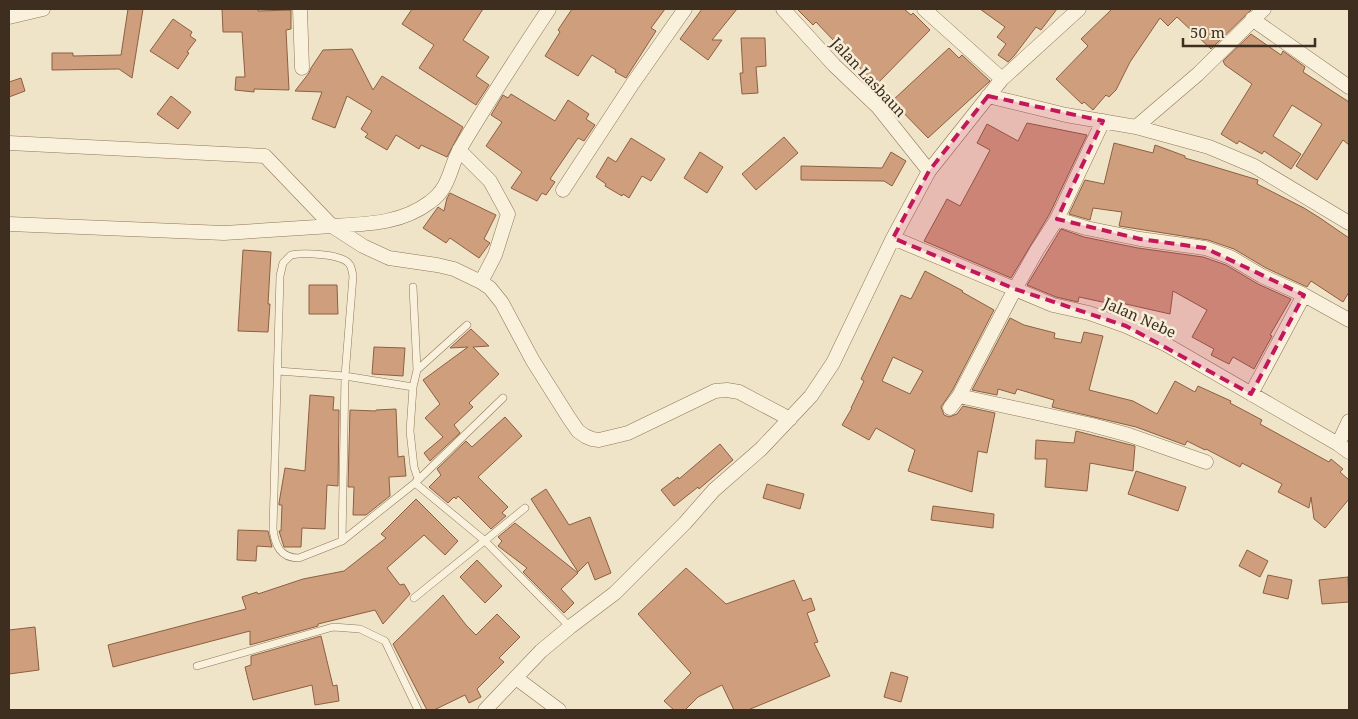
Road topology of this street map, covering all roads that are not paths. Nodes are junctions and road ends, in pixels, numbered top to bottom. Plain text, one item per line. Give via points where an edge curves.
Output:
1 (43, 9) edge
2 (300, 9) edge
3 (549, 9) edge
4 (685, 9) edge
5 (783, 9) edge
6 (924, 9) edge
7 (1079, 9) edge
8 (1264, 9) edge
9 (9, 17) edge
10 (1252, 19) junction
11 (302, 68) dead end
12 (1002, 80) junction
13 (1349, 87) edge
14 (988, 96) junction
15 (1104, 121) junction
16 (1136, 127) junction
17 (9, 143) edge
18 (460, 150) junction
19 (929, 171) junction
20 (563, 190) dead end
21 (1057, 219) junction
22 (1349, 223) edge
23 (9, 224) edge
24 (332, 226) junction
25 (893, 238) junction
26 (481, 282) junction
27 (413, 287) dead end
28 (1015, 289) junction
29 (1304, 295) junction
30 (1349, 320) edge
31 (467, 325) dead end
32 (417, 370) junction
33 (278, 371) junction
34 (345, 376) junction
35 (413, 387) junction
36 (1251, 394) junction
37 (960, 396) junction
38 (503, 398) dead end
39 (950, 408) dead end
40 (790, 419) junction
41 (1349, 421) edge
42 (1343, 448) edge
43 (1206, 462) dead end
44 (415, 483) junction
45 (524, 508) dead end
46 (484, 540) junction
47 (342, 541) junction
48 (414, 598) dead end
49 (570, 627) junction
50 (197, 666) dead end
51 (516, 678) junction
52 (418, 710) edge
53 (486, 710) edge
54 (559, 710) edge

1 - 9 street
2 - 11 street
3 - 18 street
4 - 20 street
5 - 19 street, Jalan Lasbaun via 878,107
6 - 12 street
7 - 12 street
8 - 10 street
10 - 13 street
10 - 16 street via 1198,74
12 - 14 street
14 - 15 street
14 - 19 street
15 - 16 street
15 - 21 street
16 - 22 street via 1209,147 1254,166
17 - 24 street via 265,156
18 - 24 street via 445,187 428,204 389,222
18 - 26 street via 490,181 508,214
19 - 25 street
21 - 28 street
21 - 29 street via 1140,239 1205,248 1230,256 1262,276
23 - 24 street via 224,233
24 - 26 street via 389,258 437,265
25 - 28 street, Jalan Nebe
25 - 40 street via 833,363 812,396
26 - 40 street via 502,303 538,369 578,431 585,436 599,440 628,433 715,391 727,390 739,392
27 - 32 lane
28 - 36 street, Jalan Nebe via 1053,305 1126,326 1167,345
28 - 37 street
29 - 30 street
29 - 36 street
31 - 32 lane
32 - 35 lane
33 - 34 lane
33 - 34 lane via 283,262 291,255 309,253 345,260 351,266 353,276
33 - 47 lane via 274,540 278,549 291,558 299,558
34 - 35 lane
34 - 47 lane
35 - 44 lane via 410,431 418,479
36 - 42 street, Jalan Nebe
37 - 39 street
37 - 43 street via 1092,425
38 - 44 lane
40 - 49 street via 714,490 615,593
41 - 42 street, Jalan Nebe
44 - 46 lane
44 - 47 lane
45 - 46 lane
46 - 48 lane
46 - 49 lane
49 - 51 street
50 - 52 lane via 333,627 360,628 384,641
51 - 53 street
51 - 54 street

